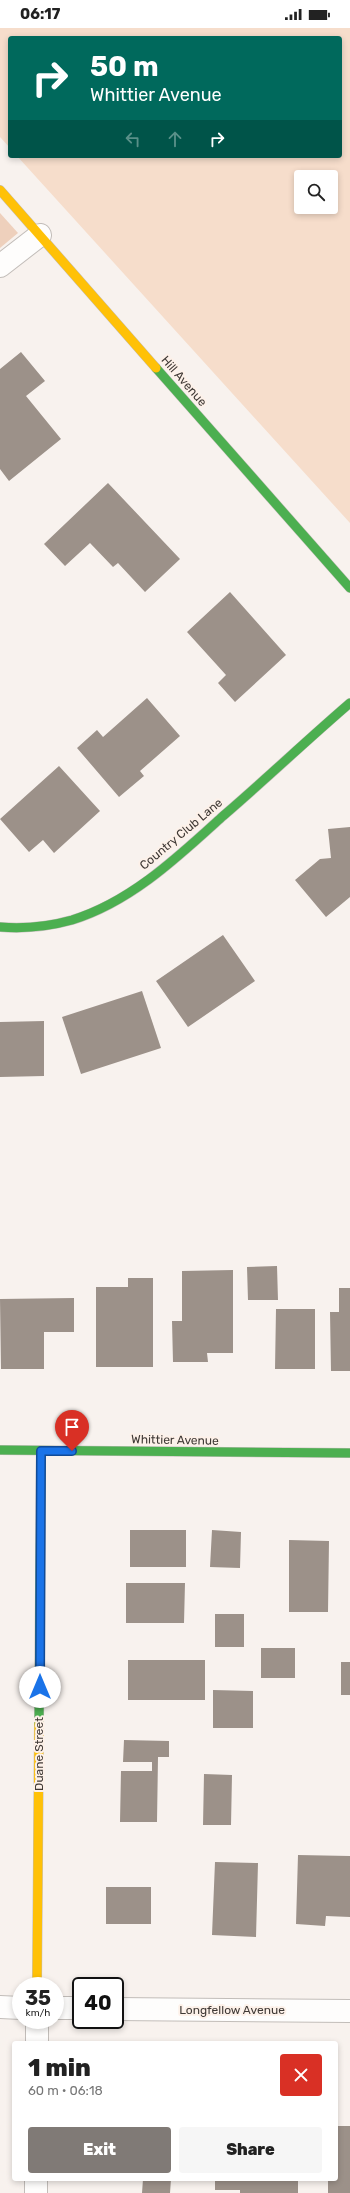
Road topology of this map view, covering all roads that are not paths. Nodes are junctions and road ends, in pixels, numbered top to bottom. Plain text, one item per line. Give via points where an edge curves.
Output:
1 (0, 190) edge
2 (40, 235) junction
3 (0, 266) edge
4 (350, 588) edge
5 (350, 703) edge
6 (0, 927) edge
7 (0, 1450) edge
8 (41, 1451) junction
9 (350, 1453) edge
10 (37, 1977) edge
11 (0, 2007) edge
12 (12, 2008) edge
13 (124, 2008) edge
14 (350, 2011) edge
15 (37, 2029) edge
16 (37, 2041) edge
17 (36, 2181) edge
18 (36, 2193) edge

1 - 2 street, Hill Avenue
2 - 3 street
2 - 4 street, Hill Avenue
5 - 6 street, Country Club Lane via 183,851 121,898 82,916 45,927
7 - 8 street, Whittier Avenue
8 - 9 street, Whittier Avenue
8 - 10 street, Duane Street
11 - 12 street
13 - 14 street, Longfellow Avenue
15 - 16 street
17 - 18 street

